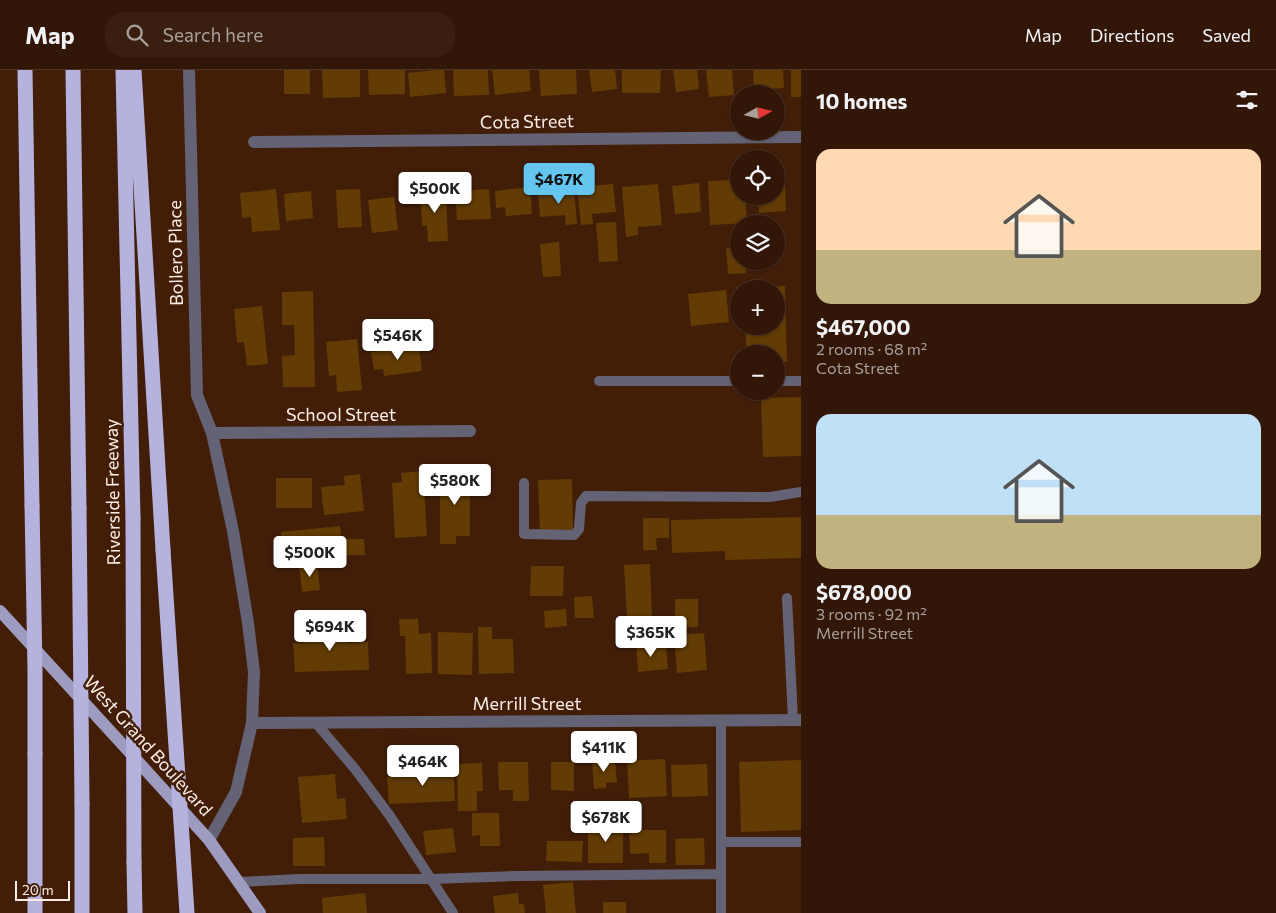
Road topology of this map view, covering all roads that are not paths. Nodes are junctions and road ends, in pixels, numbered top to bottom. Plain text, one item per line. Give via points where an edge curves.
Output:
1 (25, 70) edge
2 (74, 70) edge
3 (123, 70) edge
4 (134, 70) edge
5 (189, 70) edge
6 (801, 137) edge
7 (254, 142) dead end
8 (785, 380) edge
9 (801, 380) edge
10 (599, 381) dead end
11 (730, 381) edge
12 (470, 431) dead end
13 (212, 433) junction
14 (524, 483) dead end
15 (801, 492) edge
16 (787, 598) dead end
17 (0, 611) edge
18 (722, 720) junction
19 (797, 720) edge
20 (315, 722) junction
21 (252, 723) junction
22 (209, 840) junction
23 (721, 842) junction
24 (801, 842) edge
25 (721, 874) junction
26 (432, 879) junction
27 (240, 882) junction
28 (35, 913) edge
29 (82, 913) edge
30 (135, 913) edge
31 (187, 913) edge
32 (260, 913) edge
33 (453, 913) edge
34 (721, 913) edge

1 - 28 highway, bridge via 35,669
2 - 29 highway, bridge
3 - 30 highway, Riverside Freeway, bridge via 133,518
4 - 31 highway, bridge
5 - 13 street, Bollero Place via 198,395
6 - 7 street, Cota Street
8 - 9 lane
10 - 11 lane
12 - 13 street, School Street
13 - 21 street, Bollero Place via 248,623 254,672
14 - 15 lane via 524,534 574,535 579,529 581,503 586,496 770,498
16 - 19 lane
17 - 22 main road, West Grand Boulevard
18 - 19 street, Merrill Street
18 - 20 street, Merrill Street
18 - 23 lane
20 - 21 street, Merrill Street
20 - 26 lane via 361,777
21 - 22 street, Bollero Place via 236,792
22 - 27 main road, West Grand Boulevard
23 - 24 lane
23 - 25 lane
25 - 26 lane
25 - 34 lane
26 - 27 lane
26 - 33 lane
27 - 32 main road, West Grand Boulevard

